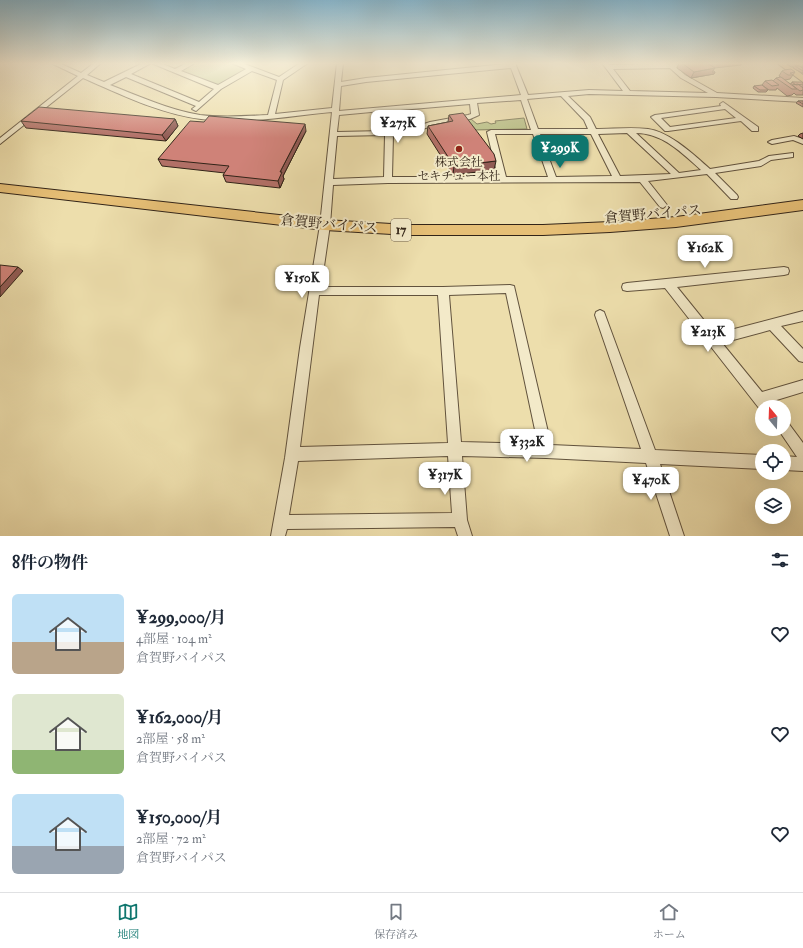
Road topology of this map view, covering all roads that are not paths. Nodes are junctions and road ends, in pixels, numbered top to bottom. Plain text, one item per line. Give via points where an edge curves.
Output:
1 (67, 88) edge
2 (114, 88) edge
3 (159, 88) edge
4 (220, 88) edge
5 (278, 88) edge
6 (338, 88) edge
7 (521, 88) edge
8 (624, 88) edge
9 (703, 88) edge
10 (627, 92) junction
11 (563, 94) junction
12 (714, 94) junction
13 (524, 97) junction
14 (803, 100) edge
15 (473, 101) junction
16 (200, 105) junction
17 (727, 107) junction
18 (385, 109) junction
19 (335, 112) junction
20 (189, 116) junction
21 (271, 116) junction
22 (741, 119) junction
23 (755, 129) dead end
24 (628, 130) junction
25 (535, 131) junction
26 (593, 131) junction
27 (389, 133) junction
28 (334, 134) junction
29 (0, 142) edge
30 (772, 142) dead end
31 (803, 142) edge
32 (790, 155) dead end
33 (708, 172) junction
34 (678, 176) junction
35 (0, 179) edge
36 (617, 179) junction
37 (642, 179) junction
38 (388, 180) junction
39 (503, 180) junction
40 (553, 180) junction
41 (330, 182) junction
42 (0, 188) edge
43 (803, 196) edge
44 (734, 197) dead end
45 (663, 205) dead end
46 (803, 205) edge
47 (326, 220) junction
48 (784, 271) dead end
49 (668, 284) junction
50 (627, 287) dead end
51 (315, 291) junction
52 (443, 291) junction
53 (600, 315) dead end
54 (803, 316) edge
55 (772, 324) junction
56 (713, 340) junction
57 (803, 357) edge
58 (803, 386) edge
59 (761, 400) edge
60 (770, 400) edge
61 (789, 436) edge
62 (455, 449) junction
63 (546, 451) junction
64 (292, 454) junction
65 (803, 454) edge
66 (651, 457) junction
67 (755, 462) edge
68 (791, 463) edge
69 (803, 464) edge
70 (460, 520) junction
71 (280, 529) edge
72 (465, 536) edge
73 (677, 536) edge

1 - 29 street
2 - 20 street
3 - 16 street
4 - 16 street
5 - 21 street
6 - 19 street
7 - 13 street
8 - 10 street
9 - 12 street
10 - 11 street
10 - 12 street
11 - 13 street
11 - 26 street via 587,119
12 - 14 street
12 - 17 street
13 - 15 street
13 - 25 street
15 - 18 street
15 - 27 street via 475,115 470,117
16 - 20 street
17 - 22 street
17 - 22 street via 655,117 668,129
18 - 19 street
18 - 27 street
19 - 21 street
19 - 28 street
20 - 21 street via 223,119
22 - 23 street
24 - 26 street
24 - 33 street via 648,131 674,142
24 - 34 street
25 - 26 street
25 - 39 street via 491,132
25 - 40 street
26 - 36 street
27 - 28 street
27 - 38 street
28 - 41 street
30 - 31 street via 794,138
32 - 33 street
33 - 34 street
33 - 44 street
34 - 37 street
35 - 47 highway, 倉賀野バイパス / 17
36 - 37 street
36 - 40 street
37 - 45 street
38 - 39 street
38 - 41 street
39 - 40 street
41 - 47 street
42 - 47 highway, 倉賀野バイパス / 17
43 - 47 highway, 倉賀野バイパス / 17 via 670,213 566,220
46 - 47 highway, 倉賀野バイパス / 17 via 676,222 543,230 408,230
47 - 51 street
48 - 49 street
49 - 50 street
49 - 56 street
51 - 52 street
51 - 64 street
52 - 62 street
52 - 63 street via 510,289
53 - 66 street
54 - 55 street
55 - 56 street
55 - 57 street
56 - 59 street
58 - 60 street
61 - 65 street
62 - 63 street
62 - 64 street
62 - 70 street
63 - 66 street
64 - 71 street
66 - 67 street
66 - 73 street
68 - 69 street
70 - 71 street
70 - 72 street

